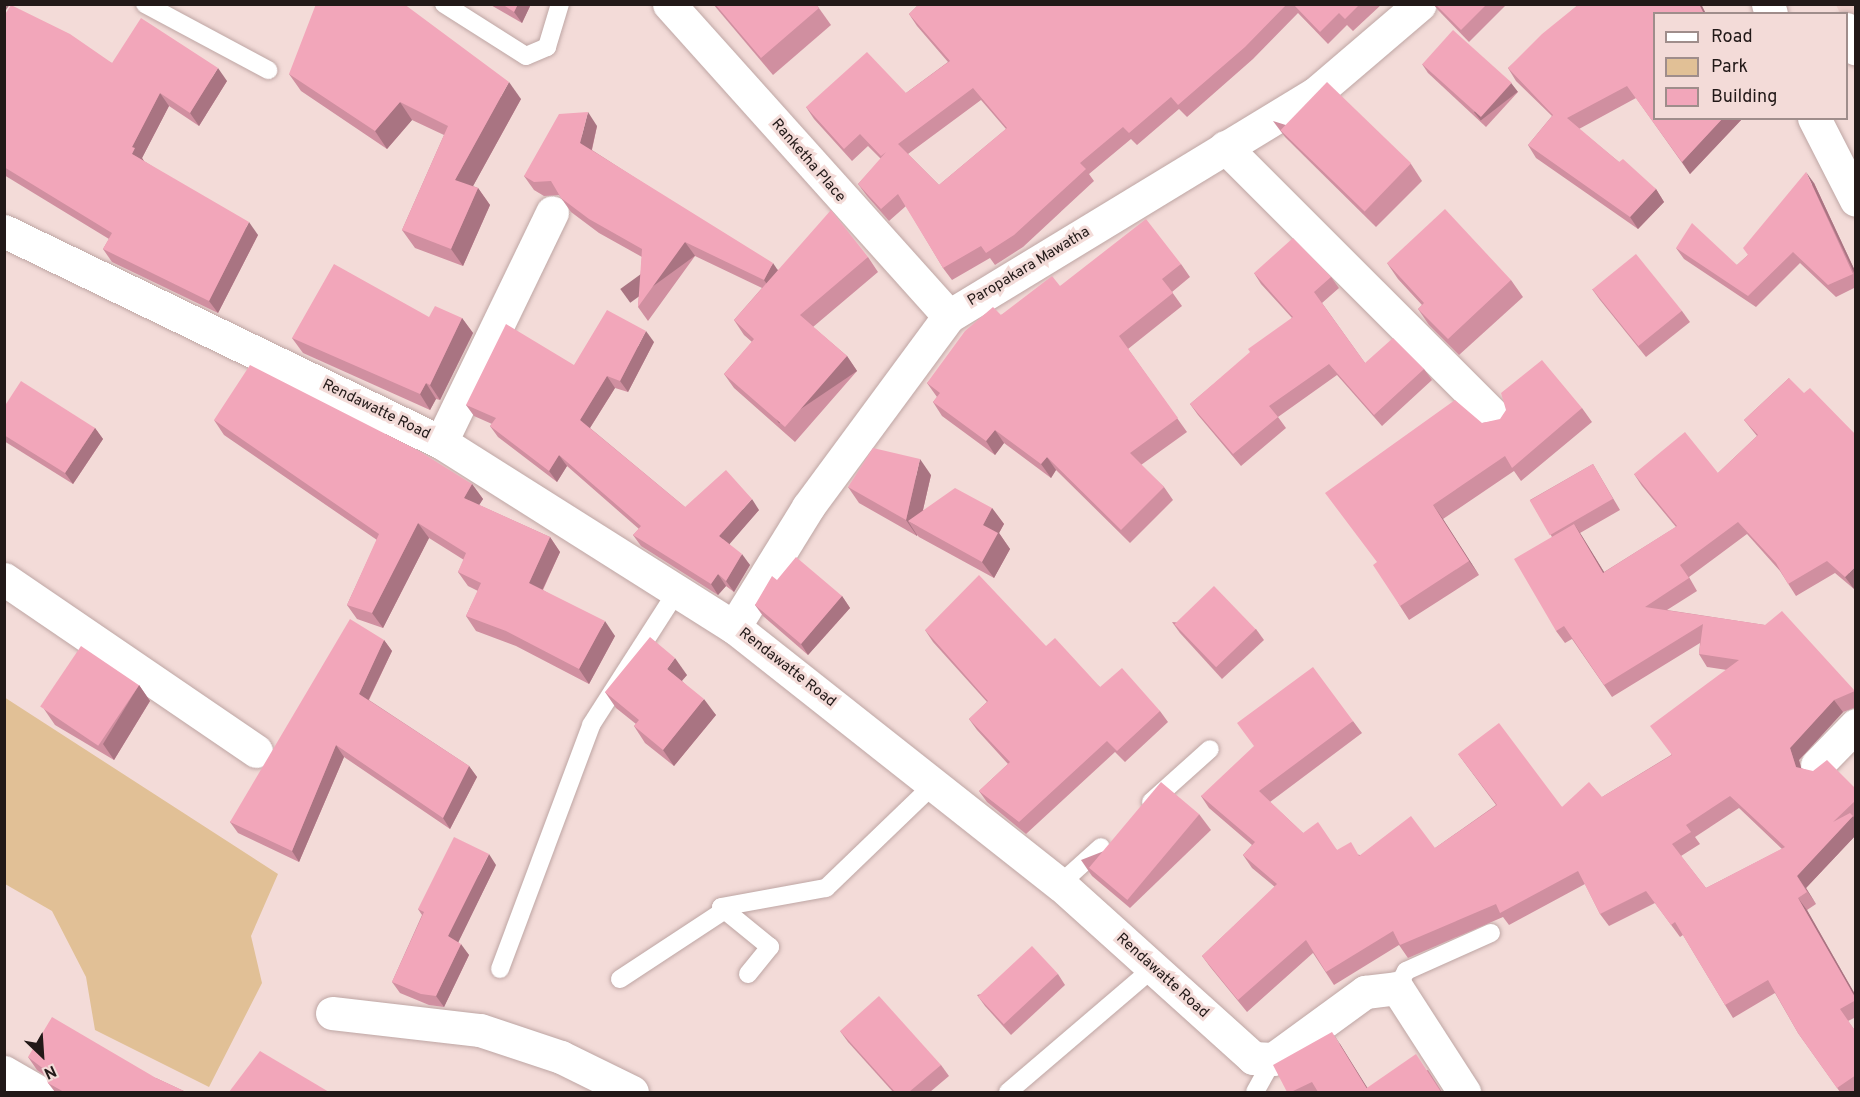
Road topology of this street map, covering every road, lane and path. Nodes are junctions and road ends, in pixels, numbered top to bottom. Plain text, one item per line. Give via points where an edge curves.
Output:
1 (145, 4) edge
2 (444, 4) edge
3 (560, 4) edge
4 (669, 4) edge
5 (1420, 4) edge
6 (1848, 33) edge
7 (1856, 49) edge
8 (268, 70) dead end
9 (1815, 120) edge
10 (1225, 147) junction
11 (1856, 200) edge
12 (552, 212) dead end
13 (4, 231) edge
14 (949, 316) junction
15 (1497, 419) edge
16 (441, 442) junction
17 (4, 579) edge
18 (677, 591) junction
19 (734, 627) junction
20 (1856, 725) edge
21 (1210, 749) dead end
22 (256, 751) dead end
23 (1817, 765) edge
24 (934, 784) junction
25 (1140, 812) edge
26 (1113, 836) edge
27 (1060, 884) junction
28 (725, 910) junction
29 (1491, 933) dead end
30 (1153, 968) junction
31 (500, 969) dead end
32 (748, 974) dead end
33 (620, 979) dead end
34 (1397, 988) junction
35 (332, 1013) dead end
36 (1273, 1059) junction
37 (4, 1072) edge
38 (38, 1092) edge
39 (632, 1092) edge
40 (1008, 1092) edge
41 (1255, 1092) edge
42 (1464, 1092) edge

1 - 8 lane
2 - 3 lane via 526,56 547,47
4 - 14 street, Ranketha Place via 897,263
5 - 10 street, Paropakara Mawatha via 1317,92
6 - 7 street
9 - 11 street
10 - 14 street, Paropakara Mawatha
10 - 15 street
12 - 16 street
13 - 16 street, Rendawatte Road
14 - 19 street, Paropakara Mawatha via 808,507
16 - 18 street, Rendawatte Road
17 - 22 street
18 - 19 street, Rendawatte Road
18 - 31 lane via 591,725
19 - 24 street, Rendawatte Road
20 - 23 street
21 - 25 lane
24 - 27 street, Rendawatte Road
24 - 28 lane via 826,888 721,907
26 - 27 lane
27 - 30 street, Rendawatte Road
28 - 32 lane via 770,947
28 - 33 lane
29 - 34 lane via 1406,971
30 - 36 street, Rendawatte Road via 1253,1058
30 - 40 lane
34 - 36 street via 1365,992
34 - 42 street
35 - 39 street via 480,1030 561,1057
36 - 41 lane
37 - 38 street

